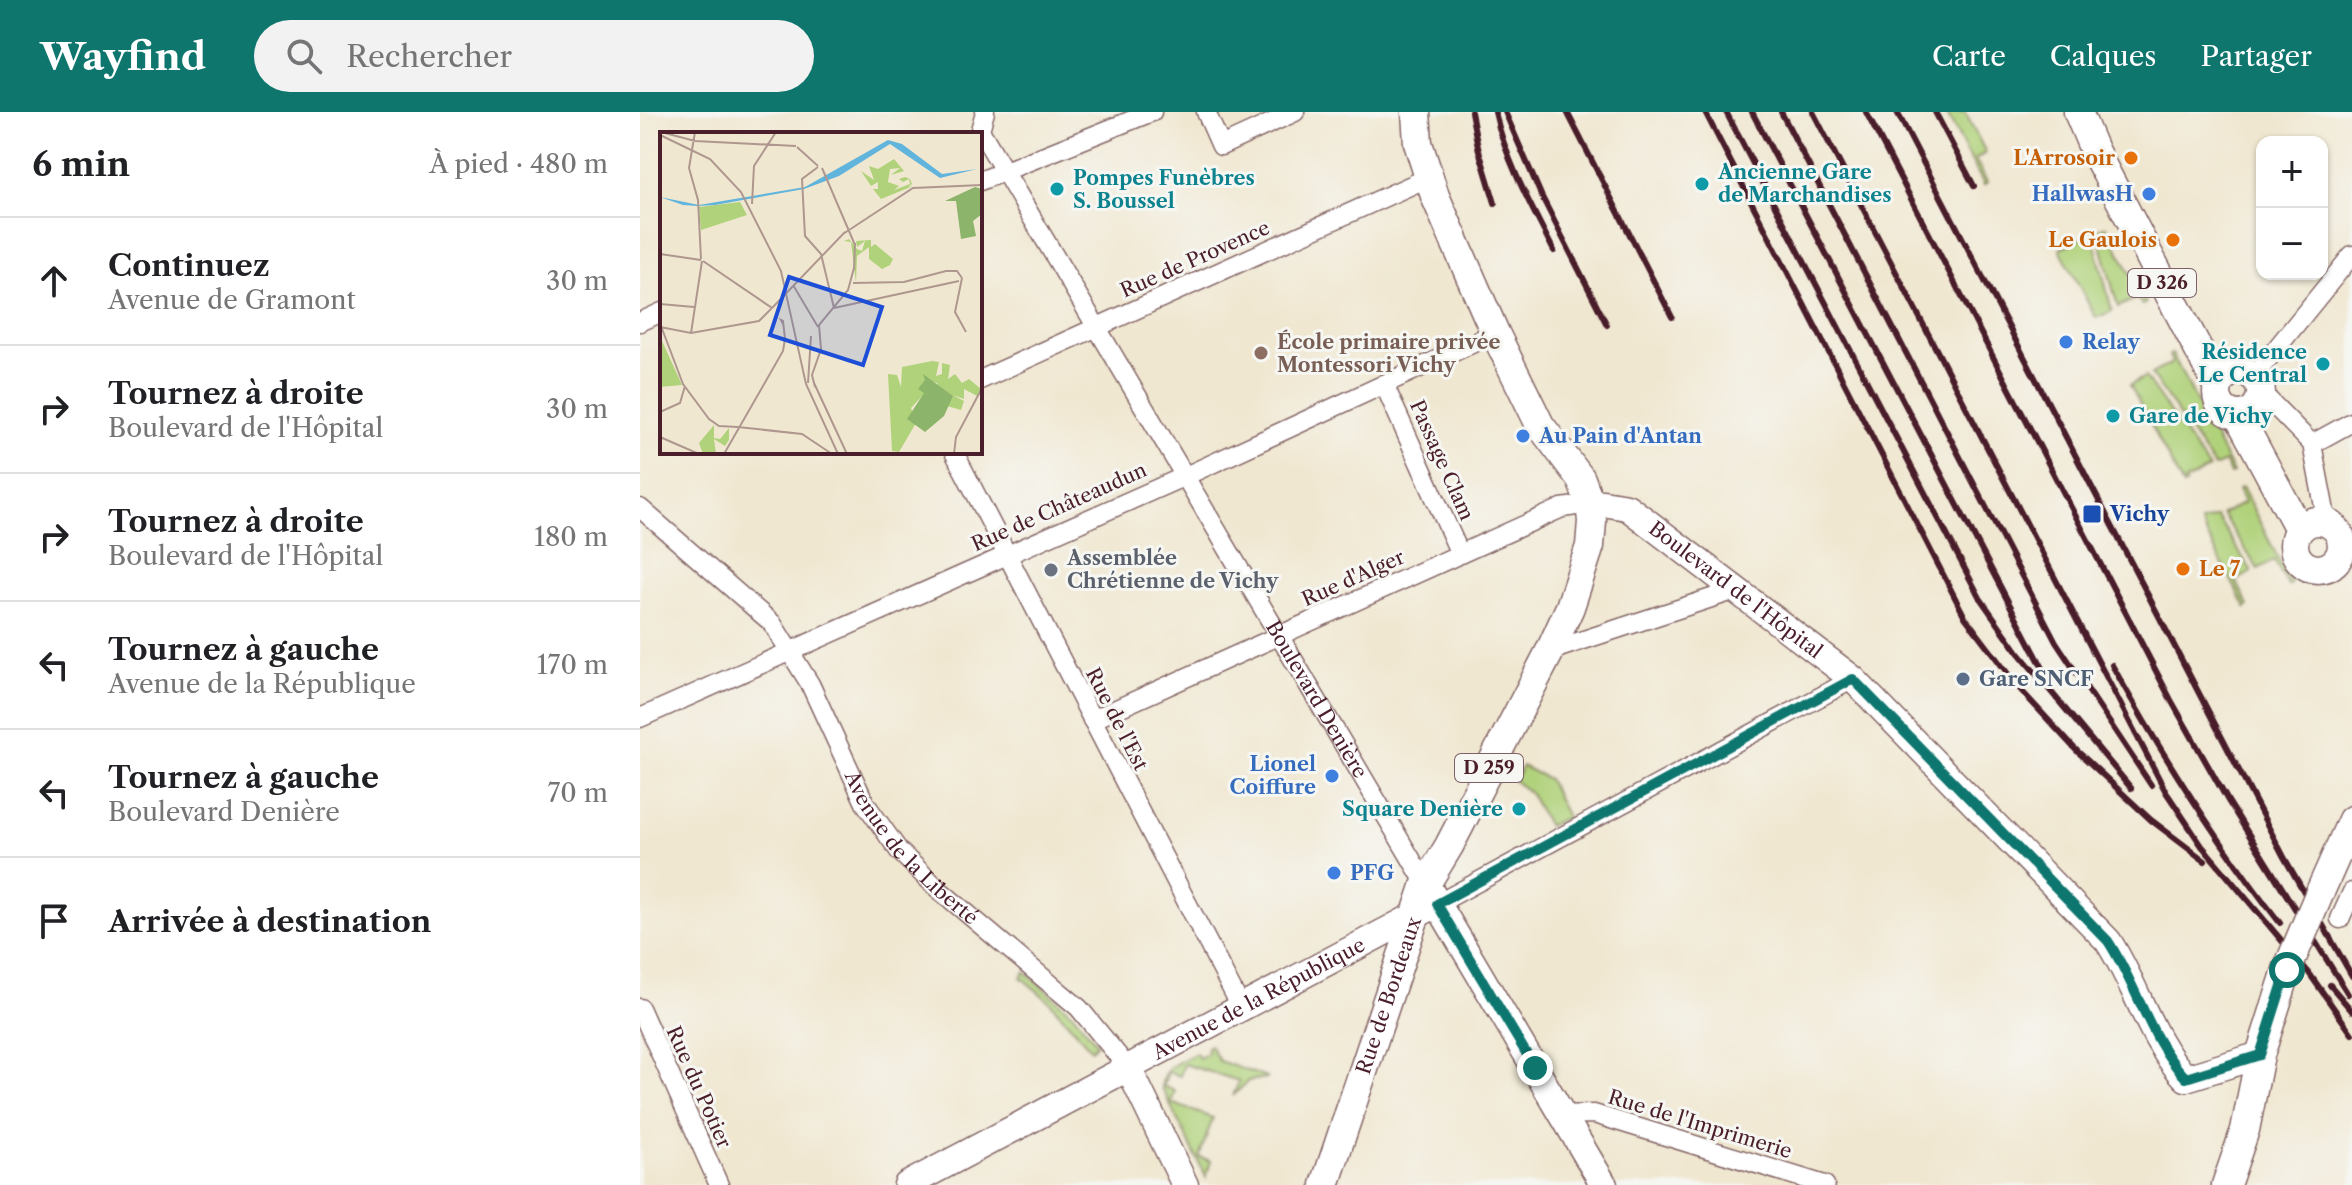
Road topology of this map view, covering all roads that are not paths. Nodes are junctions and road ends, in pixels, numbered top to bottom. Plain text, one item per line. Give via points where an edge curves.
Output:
1 (1152, 112) edge
2 (1206, 112) edge
3 (1295, 112) edge
4 (2078, 112) edge
5 (1413, 114) edge
6 (983, 121) edge
7 (1005, 171) junction
8 (1427, 178) junction
9 (982, 180) edge
10 (2352, 255) edge
11 (660, 313) edge
12 (640, 322) edge
13 (1097, 327) junction
14 (1495, 333) junction
15 (982, 379) edge
16 (1384, 384) junction
17 (2243, 393) junction
18 (2352, 422) edge
19 (2312, 444) junction
20 (955, 454) edge
21 (1185, 476) junction
22 (1590, 504) junction
23 (640, 508) edge
24 (2331, 536) edge
25 (1007, 554) junction
26 (1460, 554) junction
27 (1736, 590) junction
28 (1279, 635) junction
29 (790, 650) junction
30 (1550, 651) junction
31 (1853, 679) junction
32 (640, 718) edge
33 (1092, 720) junction
34 (2352, 820) edge
35 (2352, 892) edge
36 (1426, 902) junction
37 (2340, 919) dead end
38 (1241, 1007) junction
39 (640, 1008) edge
40 (2260, 1055) junction
41 (1129, 1069) junction
42 (1562, 1115) junction
43 (719, 1185) edge
44 (907, 1185) edge
45 (1185, 1185) edge
46 (1325, 1185) edge
47 (1604, 1185) edge
48 (1825, 1185) edge
49 (2226, 1185) edge

1 - 7 street
2 - 3 street via 1221,146
4 - 17 main road, D 326 via 2201,358
5 - 8 main road
6 - 7 street, Boulevard Denière
7 - 9 street
7 - 13 street, Boulevard Denière
8 - 13 street, Rue de Provence
8 - 14 main road
10 - 17 street
11 - 12 street
13 - 15 street, Rue de Provence
13 - 21 street, Boulevard Denière
14 - 16 street, Rue de Châteaudun
14 - 22 main road via 1540,425 1581,479
16 - 21 street, Rue de Châteaudun
16 - 26 street, Passage Clam
17 - 19 street
17 - 24 main road
18 - 19 street
19 - 24 street
20 - 25 street, Rue de l'Est
21 - 25 street, Rue de Châteaudun
21 - 28 street, Boulevard Denière
22 - 26 street, Rue d'Alger via 1562,508
22 - 27 street, Boulevard de l'Hôpital via 1627,507
22 - 30 main road, Rue de Bordeaux / D 259 via 1590,546
23 - 29 street, Avenue de la Liberté via 772,623
25 - 29 street, Rue de Châteaudun
25 - 33 street, Rue de l'Est
26 - 28 street, Rue d'Alger
27 - 30 street
27 - 31 street, Boulevard de l'Hôpital
28 - 33 street, Rue d'Alger
28 - 36 street, Boulevard Denière
29 - 32 street, Rue de Châteaudun
29 - 41 street, Avenue de la Liberté via 865,803 891,841 922,874 1079,1008
30 - 36 main road, Rue de Bordeaux / D 259 via 1449,846
31 - 36 street, Avenue de la République
31 - 40 street, Boulevard de l'Hôpital via 2108,941 2169,1061 2186,1078
33 - 38 street, Rue de l'Est
34 - 40 main road, bridge via 2287,970
35 - 37 street
36 - 38 street, Avenue de la République
36 - 42 street, Boulevard Denière
36 - 46 main road, Rue de Bordeaux
38 - 41 street, Avenue de la République
39 - 43 street, Rue du Potier
40 - 49 main road via 2245,1130
41 - 44 street, Avenue de la République
41 - 45 street, Avenue de la Liberté
42 - 47 street, Boulevard Denière
42 - 48 street, Rue de l'Imprimerie via 1594,1114

